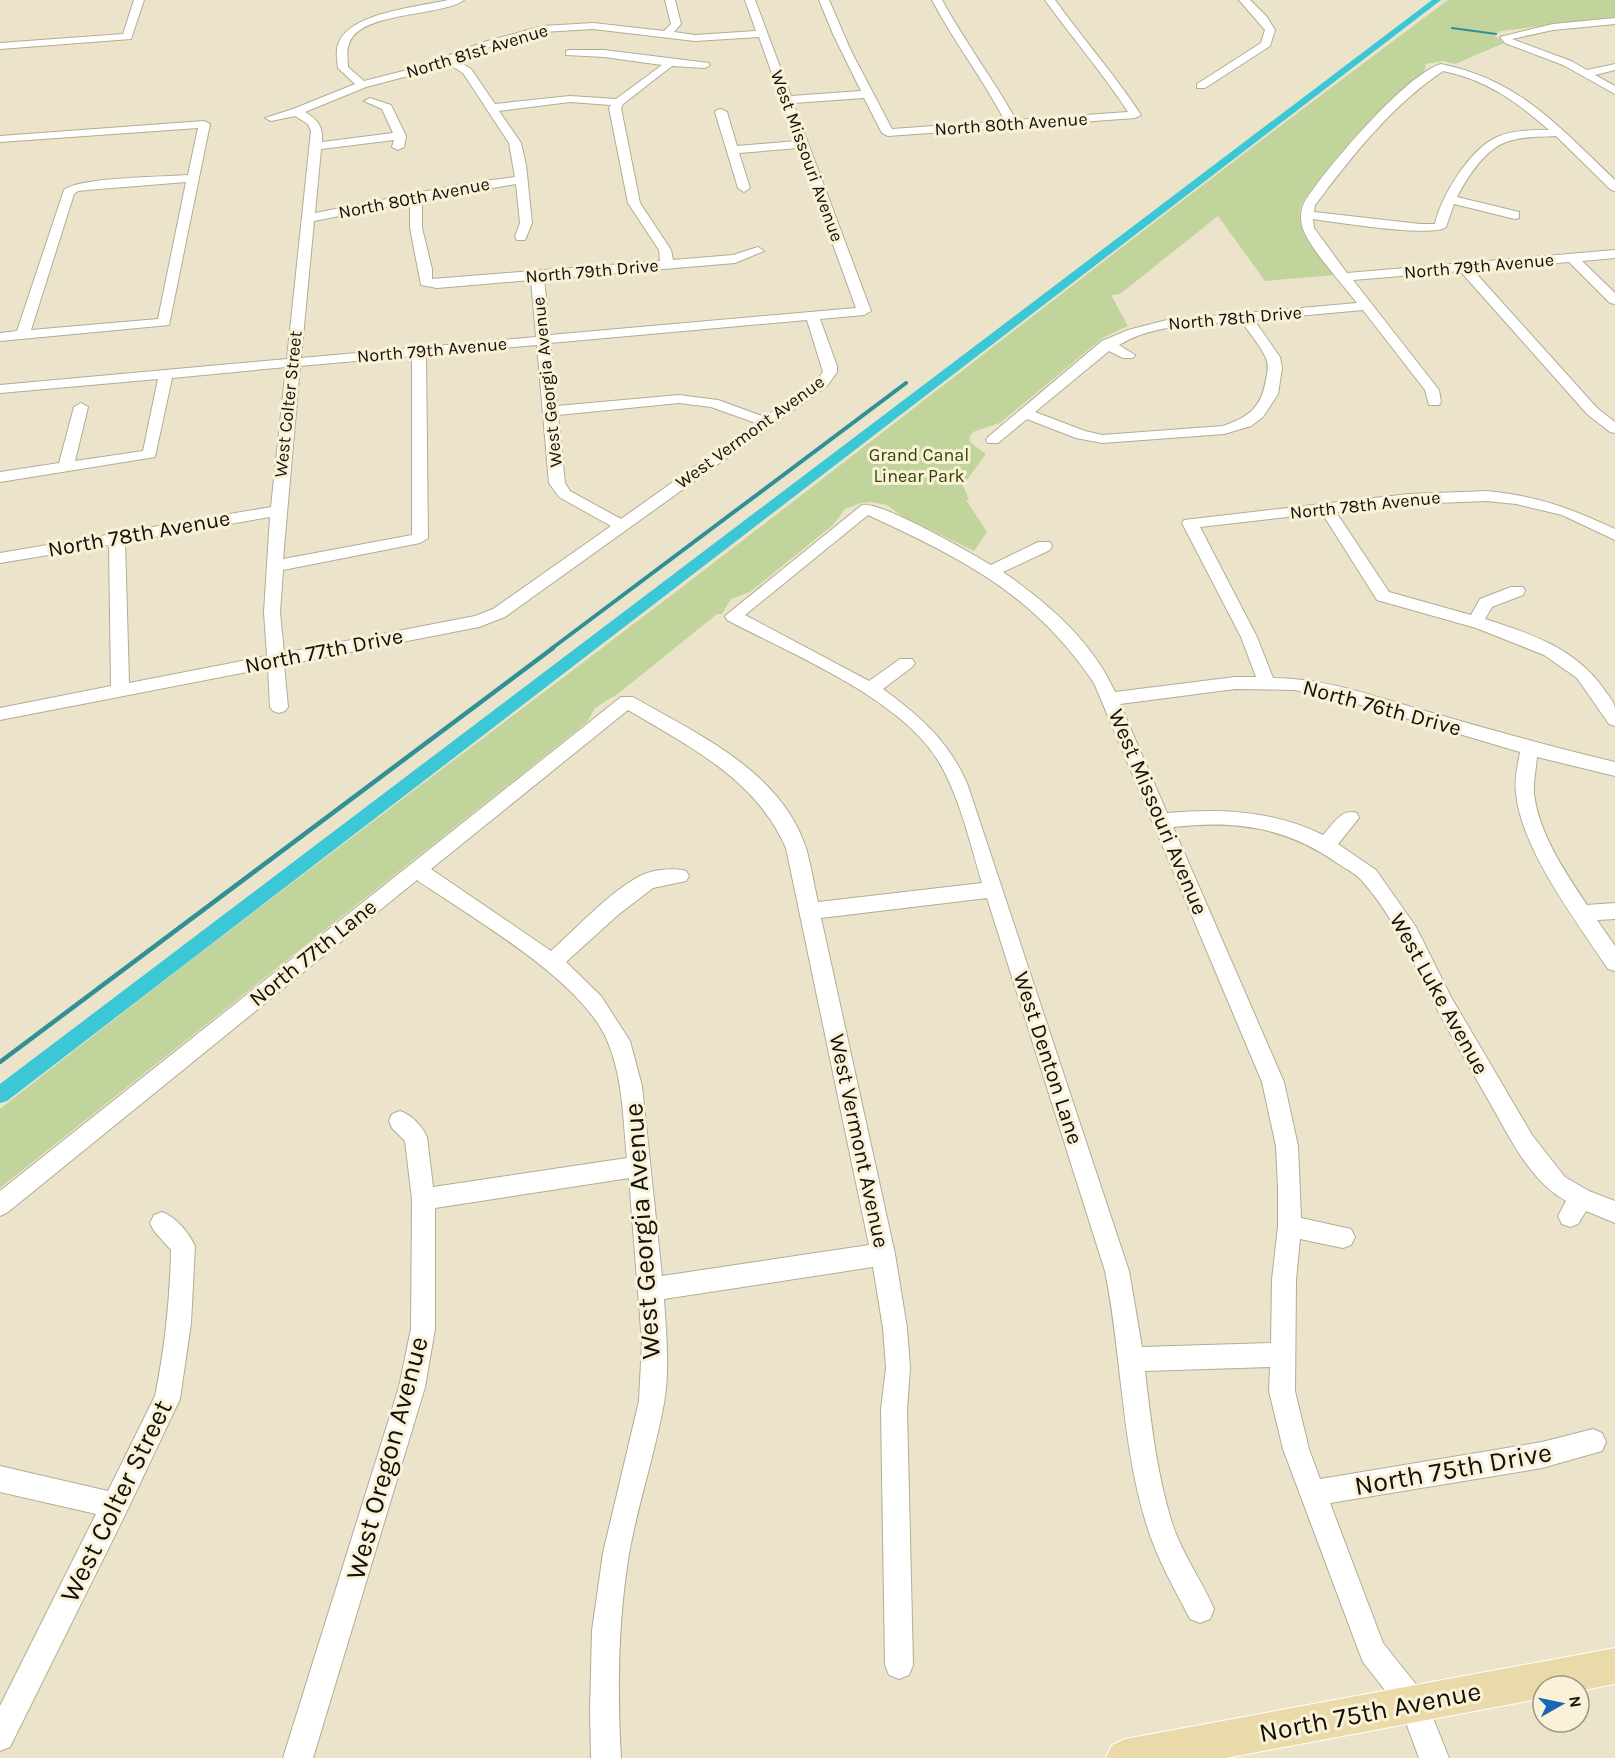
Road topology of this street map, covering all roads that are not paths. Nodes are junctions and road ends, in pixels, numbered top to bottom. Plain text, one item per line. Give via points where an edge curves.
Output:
1 (139, 0) edge
2 (670, 0) edge
3 (750, 0) edge
4 (824, 0) edge
5 (937, 0) edge
6 (1050, 0) edge
7 (1244, 0) edge
8 (453, 3) edge
9 (601, 15) dead end
10 (1615, 21) edge
11 (593, 26) junction
12 (763, 34) junction
13 (666, 36) junction
14 (0, 46) edge
15 (570, 54) dead end
16 (449, 60) junction
17 (669, 62) junction
18 (705, 65) dead end
19 (1615, 67) edge
20 (1587, 73) junction
21 (362, 85) junction
22 (1201, 86) dead end
23 (1615, 91) edge
24 (869, 94) junction
25 (788, 100) junction
26 (370, 101) dead end
27 (618, 102) junction
28 (493, 108) junction
29 (297, 112) junction
30 (721, 112) dead end
31 (271, 118) dead end
32 (1012, 124) junction
33 (1556, 133) junction
34 (400, 136) junction
35 (0, 139) edge
36 (803, 144) junction
37 (315, 146) junction
38 (397, 149) dead end
39 (732, 150) junction
40 (193, 178) junction
41 (522, 180) junction
42 (1615, 187) edge
43 (744, 188) dead end
44 (416, 198) junction
45 (1450, 199) junction
46 (1307, 215) junction
47 (1515, 215) dead end
48 (307, 218) junction
49 (521, 237) dead end
50 (758, 251) dead end
51 (1615, 255) edge
52 (1572, 258) junction
53 (667, 264) junction
54 (1463, 267) junction
55 (537, 276) junction
56 (1344, 277) junction
57 (1615, 300) edge
58 (1367, 306) junction
59 (864, 311) joint
60 (813, 317) junction
61 (1245, 317) junction
62 (23, 335) junction
63 (0, 337) edge
64 (543, 340) junction
65 (1107, 344) junction
66 (419, 351) junction
67 (1128, 355) dead end
68 (292, 362) junction
69 (166, 374) junction
70 (0, 389) edge
71 (1434, 402) dead end
72 (81, 407) dead end
73 (549, 411) junction
74 (1025, 413) junction
75 (766, 422) junction
76 (1615, 429) edge
77 (993, 440) dead end
78 (66, 466) junction
79 (0, 477) edge
80 (1326, 508) junction
81 (278, 511) junction
82 (621, 525) junction
83 (1615, 535) edge
84 (117, 538) junction
85 (1044, 546) dead end
86 (0, 558) edge
87 (275, 566) junction
88 (992, 571) junction
89 (1517, 591) dead end
90 (733, 616) joint
91 (1474, 623) junction
92 (274, 660) junction
93 (906, 663) dead end
94 (1266, 682) junction
95 (871, 689) junction
96 (120, 690) junction
97 (1109, 699) junction
98 (627, 701) joint
99 (279, 707) dead end
100 (0, 714) edge
101 (1615, 720) edge
102 (1529, 748) junction
103 (1615, 770) edge
104 (1350, 818) dead end
105 (1161, 821) junction
106 (1326, 845) junction
107 (417, 870) junction
108 (679, 876) dead end
109 (994, 889) junction
110 (1615, 911) edge
111 (810, 912) junction
112 (1582, 913) junction
113 (552, 962) junction
114 (1615, 963) edge
115 (400, 1121) dead end
116 (639, 1166) junction
117 (423, 1199) junction
118 (0, 1205) edge
119 (1615, 1212) edge
120 (162, 1223) dead end
121 (1290, 1226) junction
122 (1343, 1237) dead end
123 (883, 1254) junction
124 (651, 1289) junction
125 (1282, 1355) junction
126 (1131, 1359) junction
127 (1593, 1442) dead end
128 (0, 1479) edge
129 (1312, 1493) junction
130 (116, 1506) junction
131 (1200, 1609) dead end
132 (898, 1665) dead end
133 (1615, 1666) edge
134 (1413, 1703) junction
135 (0, 1737) edge
136 (298, 1758) edge
137 (606, 1758) edge
138 (1125, 1758) edge
139 (1434, 1758) edge

1 - 14 street via 127,37
2 - 13 street via 676,24
3 - 12 street, West Missouri Avenue
4 - 24 street
5 - 32 street
6 - 32 street, North 80th Avenue via 1135,115
7 - 22 street via 1270,30 1266,44
8 - 21 street via 374,20 350,32 344,41 343,68
9 - 11 street
10 - 20 street via 1505,37
11 - 13 street, North 81st Avenue
11 - 16 street, North 81st Avenue via 529,31
12 - 13 street, North 81st Avenue
12 - 25 street, West Missouri Avenue
15 - 17 street via 589,52
16 - 21 street, North 81st Avenue
16 - 28 street via 467,70
17 - 18 street
17 - 27 street
19 - 20 street
20 - 23 street
21 - 29 street, North 81st Avenue
24 - 25 street
24 - 32 street, North 80th Avenue via 888,133
25 - 36 street, West Missouri Avenue
26 - 34 street via 387,107
27 - 28 street via 570,99
27 - 53 street via 616,117 634,203 664,250
28 - 41 street via 515,143
29 - 31 street, North 81st Avenue
29 - 37 street, West Colter Street via 316,126
30 - 39 street
33 - 42 street
33 - 45 street via 1503,138 1492,144
33 - 46 street via 1520,98 1500,86 1441,67 1387,111 1353,147 1314,197
34 - 37 street
34 - 38 street
35 - 40 street via 204,124
36 - 39 street
36 - 59 street, West Missouri Avenue
37 - 48 street, West Colter Street
39 - 43 street
40 - 62 street via 74,188 68,193
40 - 62 street via 164,322
41 - 44 street, North 80th Avenue
41 - 49 street via 526,223
44 - 48 street, North 80th Avenue
44 - 55 street, North 79th Drive via 416,228 426,282
45 - 46 street via 1440,227
45 - 47 street
46 - 56 street via 1308,228
48 - 68 street, West Colter Street
50 - 53 street, North 79th Drive via 735,259
51 - 52 street, North 79th Avenue
52 - 54 street, North 79th Avenue
52 - 57 street
53 - 55 street, North 79th Drive
54 - 56 street, North 79th Avenue
54 - 76 street via 1592,411
55 - 64 street, West Georgia Avenue
56 - 58 street
58 - 61 street, North 78th Drive
58 - 71 street via 1432,390
59 - 60 street, North 79th Avenue
60 - 64 street, North 79th Avenue
60 - 75 street, West Vermont Avenue via 830,372 822,384
61 - 65 street, North 78th Drive via 1152,326
61 - 74 street via 1273,357 1275,368 1270,394 1258,414 1246,423 1224,430 1102,439
62 - 63 street
64 - 66 street, North 79th Avenue
64 - 73 street, West Georgia Avenue
65 - 67 street
65 - 74 street, North 78th Drive
66 - 68 street, North 79th Avenue
66 - 87 street via 420,538
68 - 69 street, North 79th Avenue
68 - 81 street, West Colter Street
69 - 70 street, North 79th Avenue
69 - 78 street via 150,454
72 - 78 street
73 - 75 street via 679,399 713,404
73 - 82 street, West Georgia Avenue via 560,489
74 - 77 street, North 78th Drive
75 - 82 street, West Vermont Avenue
78 - 79 street
80 - 83 street, North 78th Avenue via 1457,495 1542,498
80 - 91 street via 1383,596
80 - 94 street, North 78th Avenue via 1190,523 1249,637
81 - 84 street, North 78th Avenue
81 - 87 street, West Colter Street
82 - 92 street, North 77th Drive via 491,617
84 - 86 street, North 78th Avenue
84 - 96 street
85 - 88 street
87 - 92 street, West Colter Street
88 - 90 street, West Missouri Avenue via 867,508
88 - 97 street, West Missouri Avenue via 1032,601 1077,645
89 - 91 street via 1486,603
90 - 95 street, West Denton Lane
91 - 101 street via 1542,645 1570,663 1589,681
92 - 96 street, North 77th Drive
92 - 99 street, West Colter Street
93 - 95 street
94 - 97 street, North 76th Drive
94 - 102 street, North 76th Drive via 1362,699
95 - 109 street, West Denton Lane via 901,712 943,754 971,818
96 - 100 street, North 77th Drive
97 - 105 street, West Missouri Avenue
98 - 107 street, North 77th Lane
98 - 111 street, West Vermont Avenue via 733,765 757,788 780,816 796,848
102 - 103 street, North 76th Drive
102 - 112 street via 1525,794 1532,826
104 - 106 street
105 - 106 street, West Luke Avenue via 1200,817 1256,820 1295,830
105 - 121 street, West Missouri Avenue via 1273,1082 1287,1146
106 - 119 street, West Luke Avenue via 1369,875 1409,933 1444,1003 1524,1142 1575,1207
107 - 113 street, West Georgia Avenue
107 - 118 street, North 77th Lane
108 - 113 street via 648,881
109 - 111 street
109 - 126 street, West Denton Lane via 1117,1271
110 - 112 street
111 - 123 street, West Vermont Avenue
112 - 114 street
113 - 116 street, West Georgia Avenue via 594,1002 619,1041 630,1086
115 - 117 street, West Oregon Avenue via 416,1137
116 - 117 street
116 - 124 street, West Georgia Avenue
117 - 136 street, West Oregon Avenue via 423,1329 412,1387
120 - 130 street, West Colter Street via 183,1246 174,1367 168,1399
121 - 122 street
121 - 125 street, West Missouri Avenue
123 - 124 street
123 - 132 street, West Vermont Avenue via 898,1368 894,1409
124 - 137 street, West Georgia Avenue via 652,1401 616,1553 606,1631
125 - 126 street
125 - 129 street, West Missouri Avenue via 1282,1391
126 - 131 street, West Denton Lane via 1146,1466 1160,1526
127 - 129 street, North 75th Drive via 1542,1455
128 - 130 street
129 - 134 street, West Missouri Avenue via 1373,1652
130 - 135 street, West Colter Street
133 - 134 main road, North 75th Avenue
134 - 138 main road, North 75th Avenue
134 - 139 street, West Missouri Avenue

